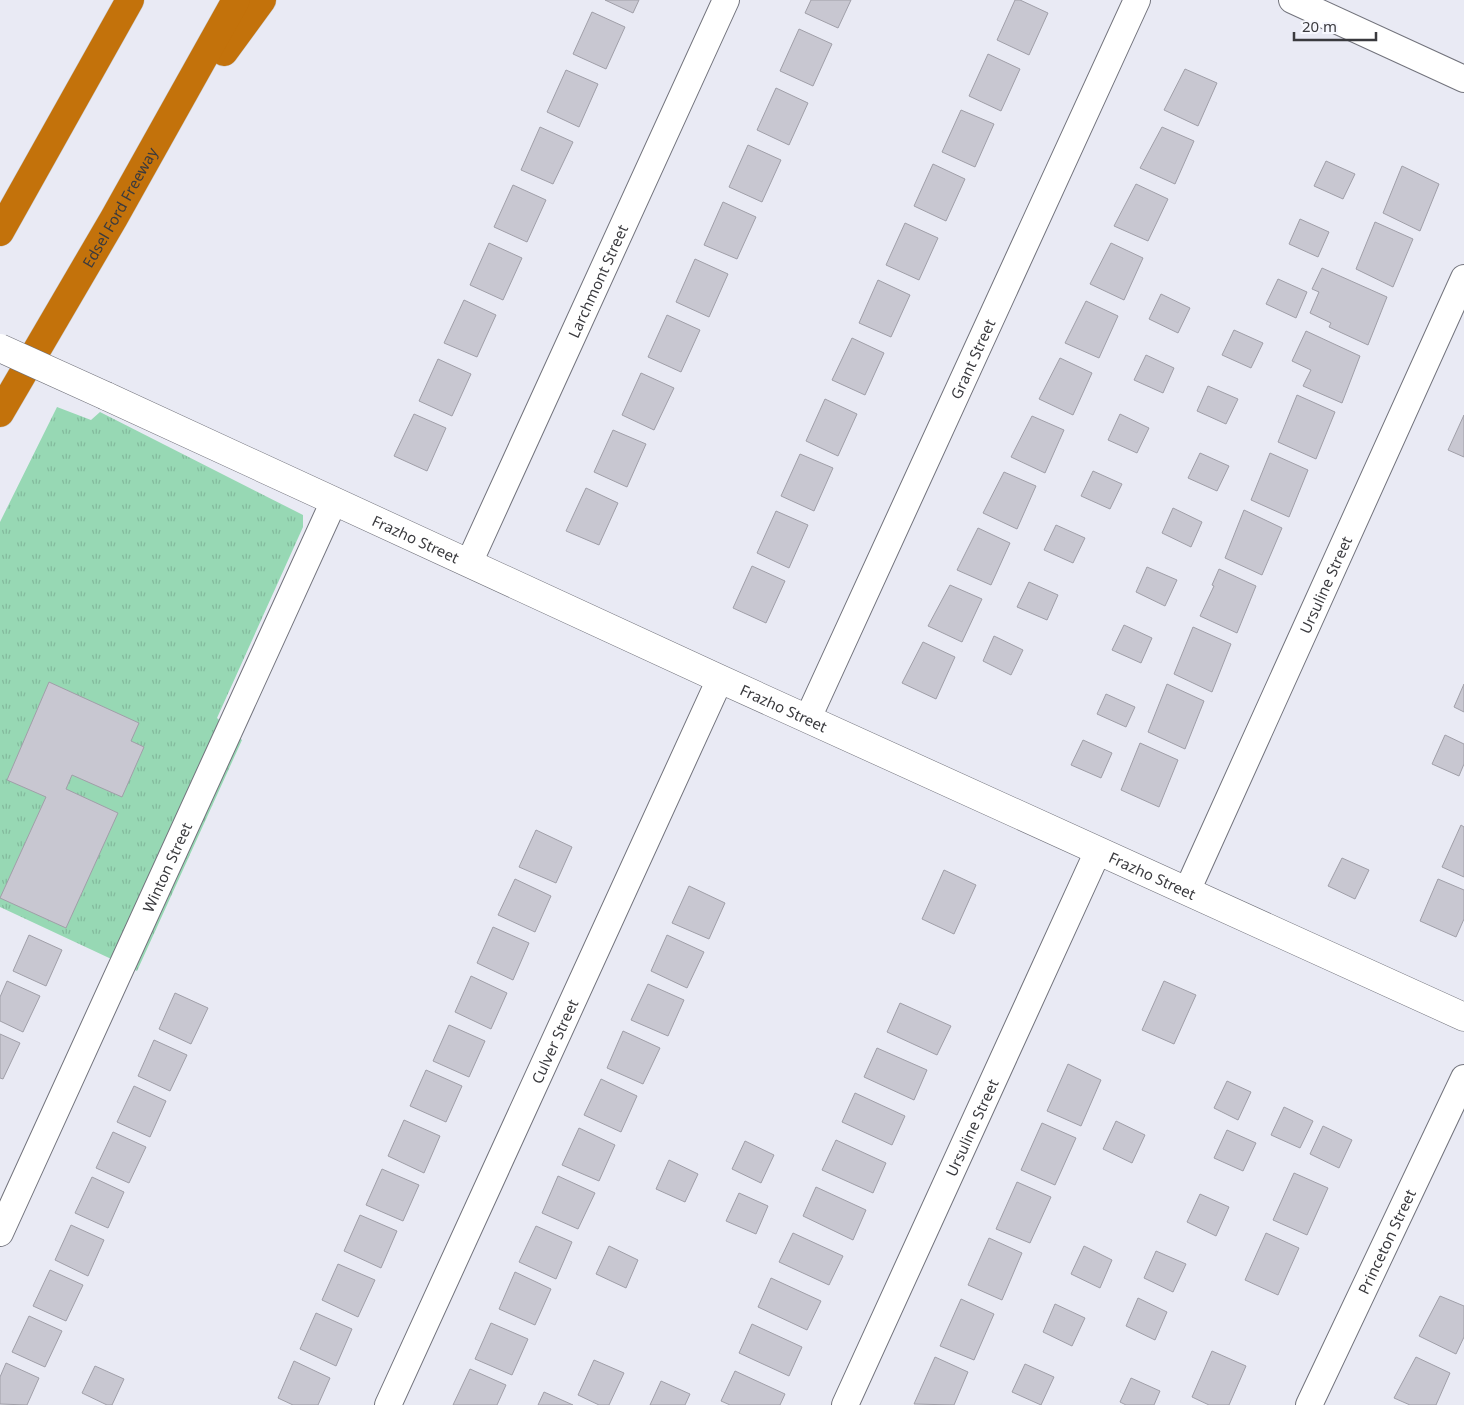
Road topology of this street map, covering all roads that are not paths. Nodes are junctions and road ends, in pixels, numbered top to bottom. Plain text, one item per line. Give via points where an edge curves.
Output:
1 (130, 0) edge
2 (236, 0) edge
3 (262, 0) edge
4 (726, 0) edge
5 (1137, 0) edge
6 (1292, 0) edge
7 (1464, 79) edge
8 (157, 144) junction
9 (0, 232) edge
10 (1464, 278) edge
11 (0, 348) edge
12 (0, 413) edge
13 (334, 501) junction
14 (469, 563) junction
15 (720, 679) junction
16 (808, 718) junction
17 (1098, 851) junction
18 (1187, 891) junction
19 (1464, 1017) edge
20 (1464, 1078) edge
21 (0, 1233) edge
22 (388, 1405) edge
23 (845, 1405) edge
24 (1310, 1405) edge

1 - 9 highway
2 - 8 highway, Edsel Ford Freeway
3 - 8 highway
4 - 14 street, Larchmont Street
5 - 16 street, Grant Street
6 - 7 street
8 - 12 highway, Edsel Ford Freeway
10 - 18 street, Ursuline Street
11 - 13 street, Frazho Street, bridge
13 - 14 street, Frazho Street
13 - 21 street, Winton Street
14 - 15 street, Frazho Street
15 - 16 street, Frazho Street
15 - 22 street, Culver Street
16 - 17 street, Frazho Street
17 - 18 street, Frazho Street
17 - 23 street, Ursuline Street
18 - 19 street, Frazho Street
20 - 24 street, Princeton Street

